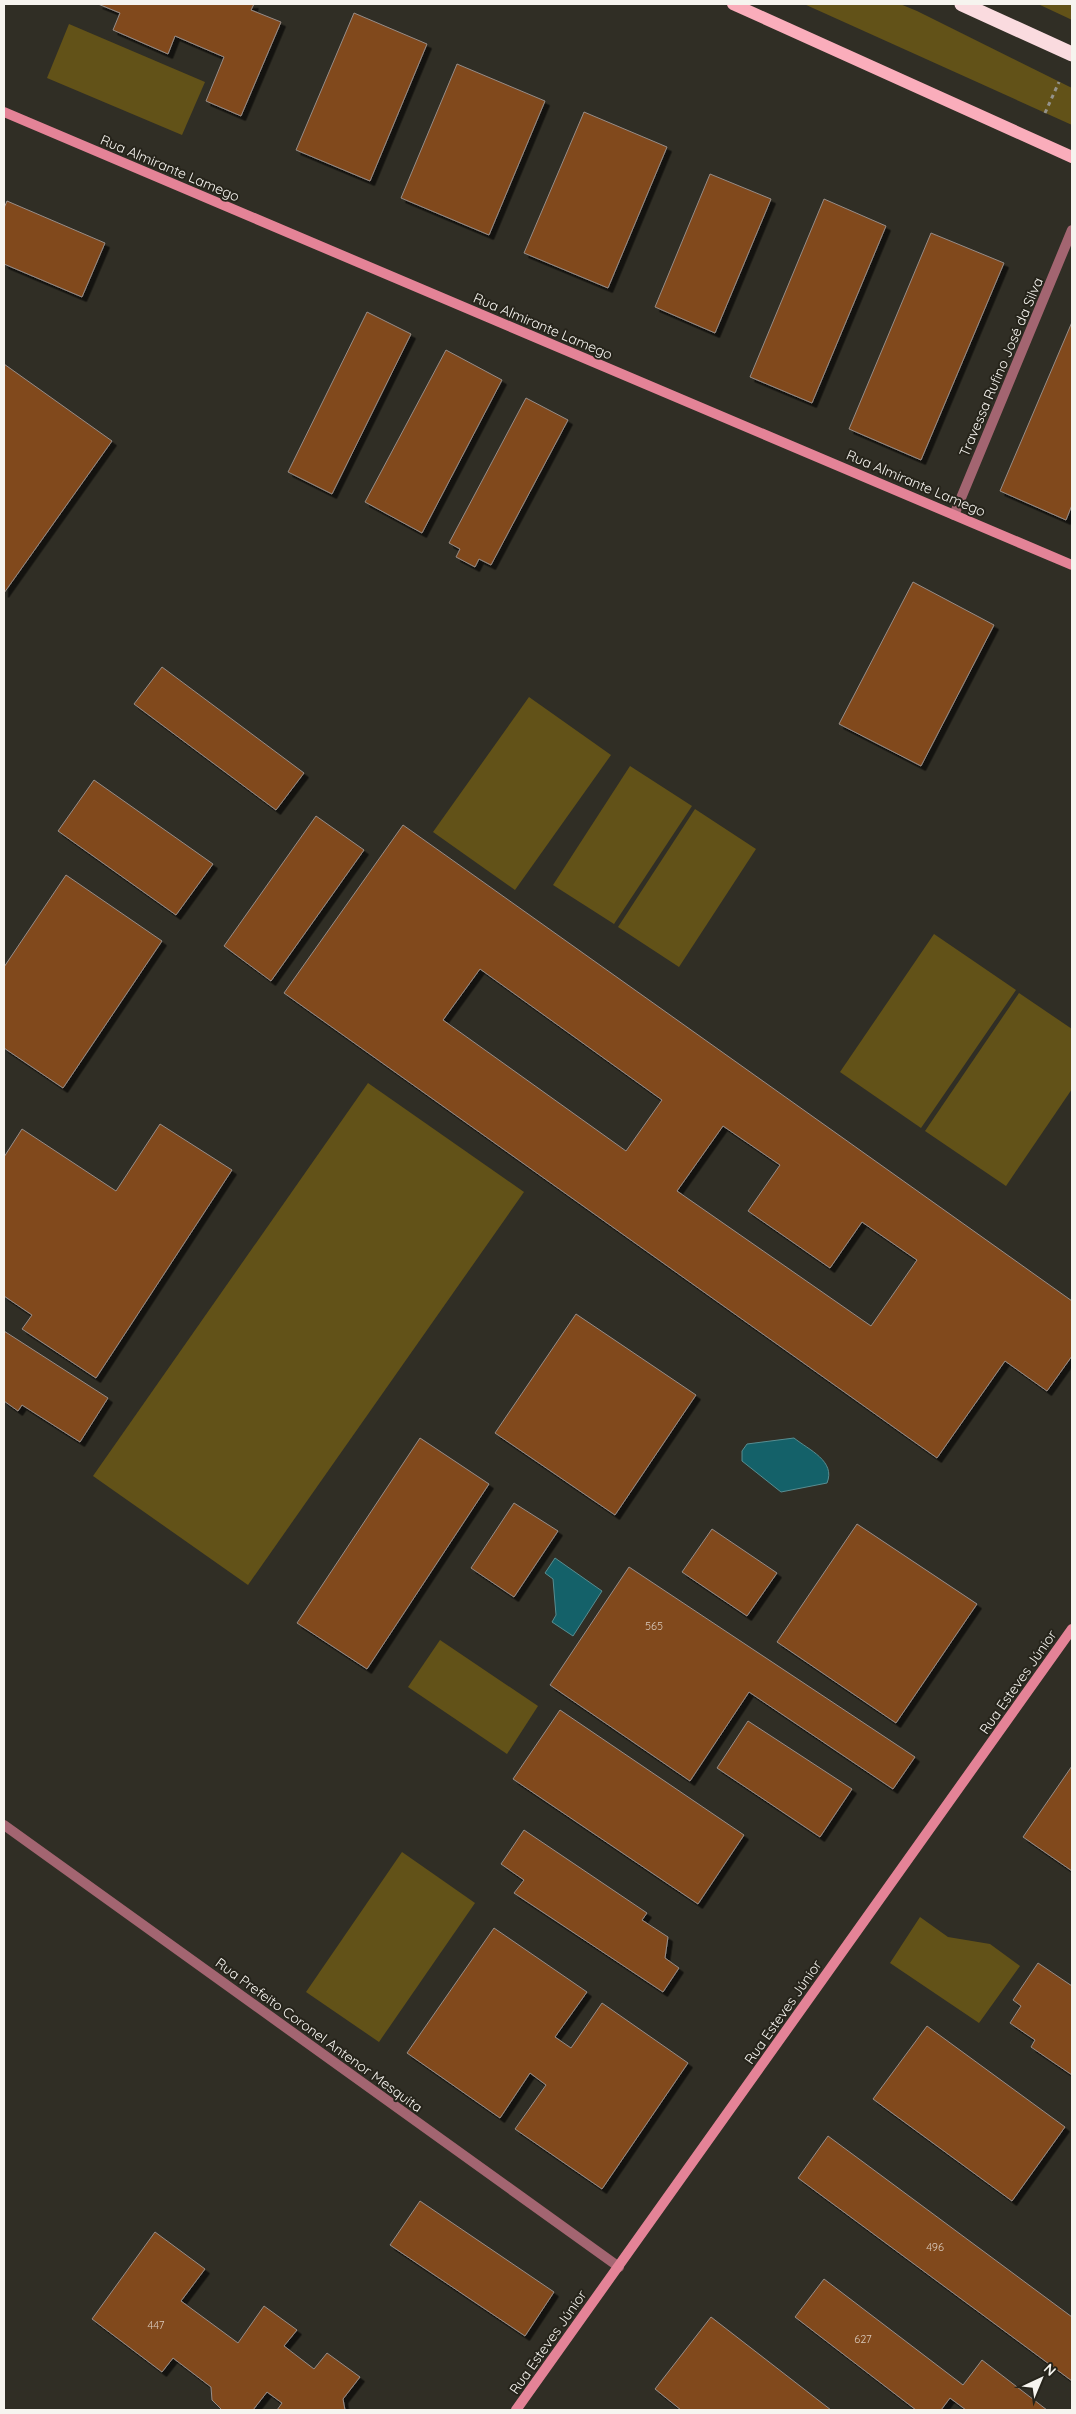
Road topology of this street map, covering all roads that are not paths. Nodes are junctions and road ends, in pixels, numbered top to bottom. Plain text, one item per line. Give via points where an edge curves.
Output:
1 (734, 4) edge
2 (962, 4) edge
3 (1072, 54) edge
4 (4, 112) edge
5 (1072, 157) edge
6 (1072, 230) edge
7 (954, 514) junction
8 (1072, 564) edge
9 (1072, 1629) edge
10 (4, 1825) edge
11 (619, 2267) junction
12 (516, 2410) edge

1 - 5 main road
2 - 3 highway
4 - 7 main road, Rua Almirante Lamego
6 - 7 street, Travessa Rufino José da Silva
7 - 8 main road, Rua Almirante Lamego
9 - 11 main road, Rua Esteves Júnior
10 - 11 street, Rua Prefeito Coronel Antenor Mesquita
11 - 12 main road, Rua Esteves Júnior

